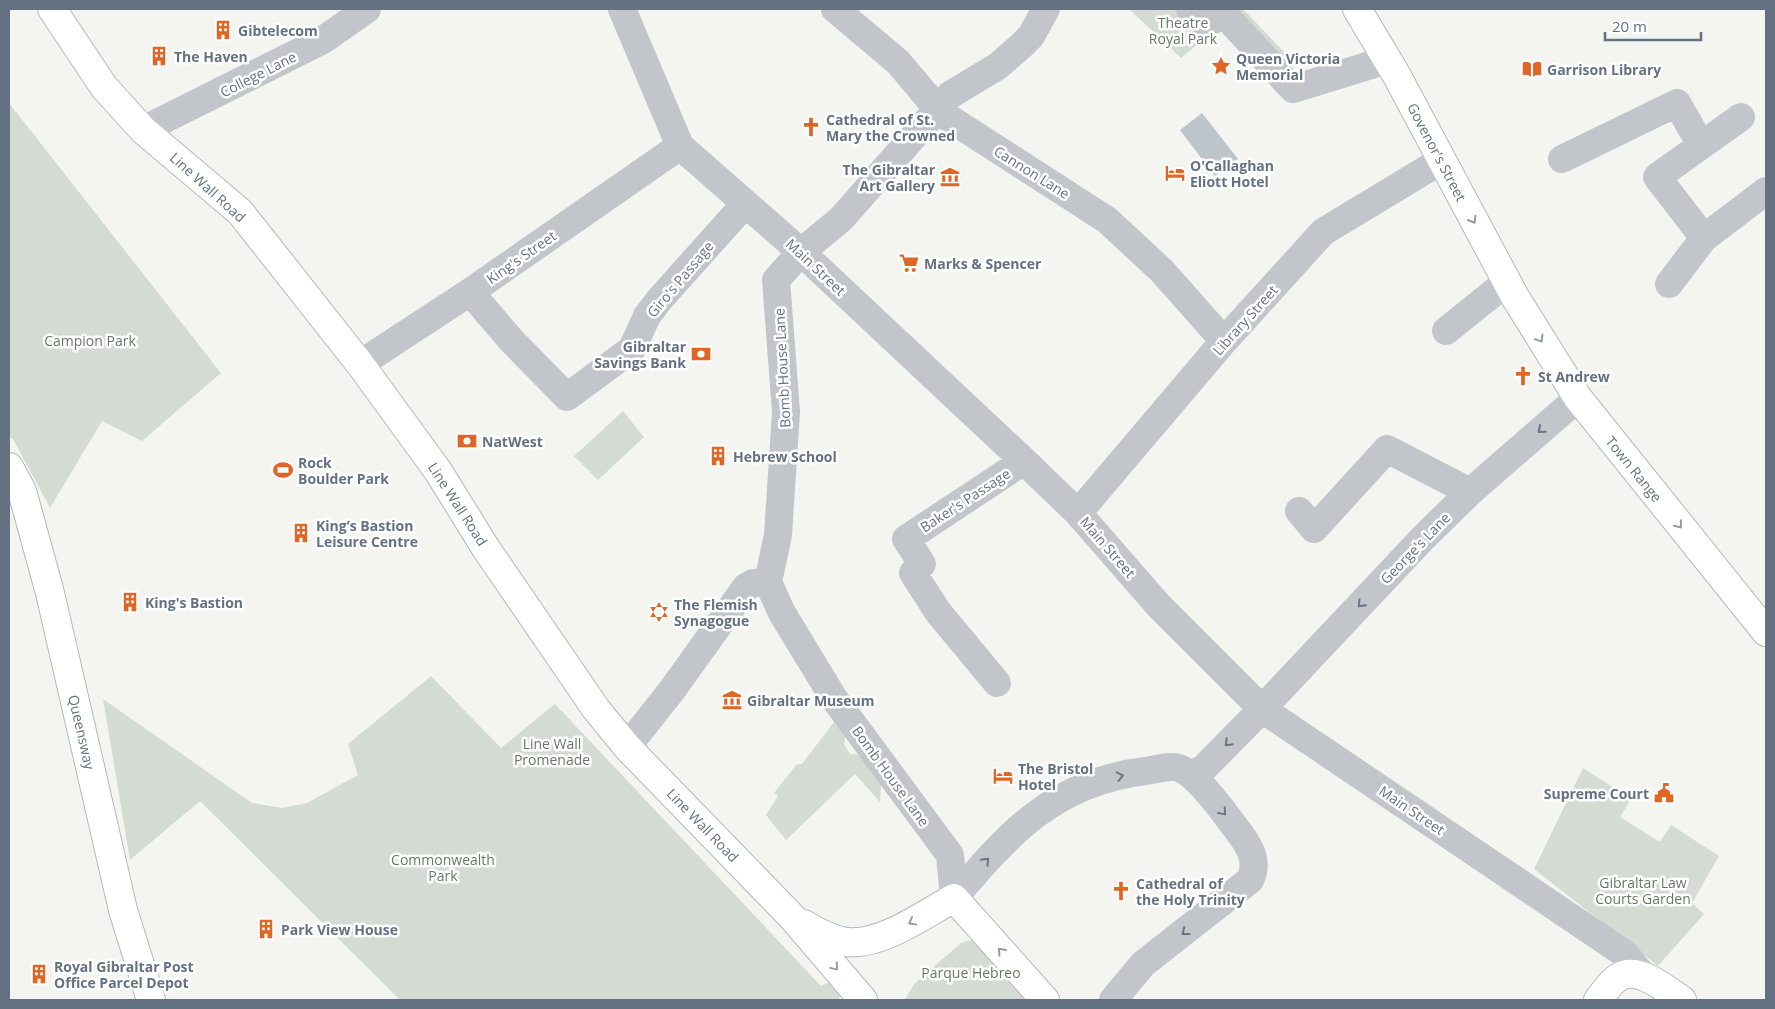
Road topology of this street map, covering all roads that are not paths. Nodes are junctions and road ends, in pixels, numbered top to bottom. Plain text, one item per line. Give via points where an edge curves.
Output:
1 (367, 9) edge
2 (622, 9) edge
3 (835, 9) edge
4 (1046, 9) edge
5 (1190, 9) edge
6 (1357, 9) edge
7 (56, 10) edge
8 (1387, 60) junction
9 (938, 109) junction
10 (1741, 117) dead end
11 (143, 130) junction
12 (1701, 145) junction
13 (680, 146) junction
14 (1562, 159) dead end
15 (1442, 160) junction
16 (1766, 191) edge
17 (745, 204) junction
18 (1704, 238) junction
19 (801, 252) junction
20 (1670, 284) dead end
21 (1512, 289) junction
22 (470, 292) junction
23 (1446, 331) dead end
24 (1224, 341) junction
25 (360, 364) junction
26 (1578, 398) junction
27 (1024, 461) junction
28 (9, 467) edge
29 (1470, 492) junction
30 (1299, 511) dead end
31 (1078, 513) junction
32 (768, 582) junction
33 (1766, 632) edge
34 (997, 683) dead end
35 (1262, 708) junction
36 (627, 747) junction
37 (1191, 775) junction
38 (954, 898) junction
39 (792, 917) junction
40 (140, 960) junction
41 (1644, 977) junction
42 (139, 1000) edge
43 (151, 1000) edge
44 (863, 1000) edge
45 (1045, 1000) edge
46 (1113, 1000) edge
47 (1598, 1000) edge
48 (1682, 1000) edge

1 - 11 street, College Lane via 323,40
2 - 13 street, Main Street
3 - 9 street, Cannon Lane via 898,62
4 - 9 street, Bomb House Lane via 1031,36 1010,56 950,95
5 - 8 street via 1206,25 1223,13 1293,89
6 - 8 street, Govenor's Street
7 - 11 street, Line Wall Road via 104,87
8 - 15 street, Govenor's Street
9 - 19 street, Bomb House Lane via 841,219
9 - 24 street, Cannon Lane via 1107,220 1162,271
10 - 12 street
11 - 25 street, Line Wall Road via 240,212
12 - 14 street via 1677,103
12 - 18 street via 1657,177
13 - 17 street, Main Street
13 - 22 street, King's Street
15 -> 21 street, Govenor's Street
15 - 24 street, Library Street via 1323,232
16 - 18 street
17 - 19 street, Main Street
17 - 22 street, Giro's Passage via 660,299 647,316 632,349 567,397
18 - 20 street
19 - 27 street, Main Street
19 - 32 street, Bomb House Lane via 776,280 786,412 778,535
21 - 23 street
21 -> 26 street, Town Range
22 - 25 street, King's Street
24 - 31 street, Library Street
25 - 36 street, Line Wall Road via 438,471 596,709
26 -> 29 street, George's Lane
26 -> 33 street, Town Range
27 - 31 street, Main Street
27 - 34 street, Baker's Passage via 906,539 922,564 913,573 938,612
28 - 40 street, Queensway via 22,490 50,593 123,910
29 - 30 street via 1387,449 1314,529
29 -> 35 street, George's Lane
31 - 35 street, Main Street via 1159,606
32 - 36 street via 754,582 746,588
32 - 38 street, Bomb House Lane via 782,613 836,702 950,855
35 -> 37 street, George's Lane via 1204,768
35 - 41 street, Main Street via 1625,954
36 - 39 street, Line Wall Road
38 -> 37 street via 985,861 1036,812 1075,789 1139,772 1178,767
37 -> 46 street via 1244,840 1254,857 1253,874 1250,880 1143,964
38 -> 39 street via 900,928 862,943 833,939
45 -> 38 street
39 -> 44 street, Line Wall Road
40 - 42 street
40 - 43 street, Queensway
41 - 47 street via 1632,974 1617,978
41 - 48 street, Main Street

